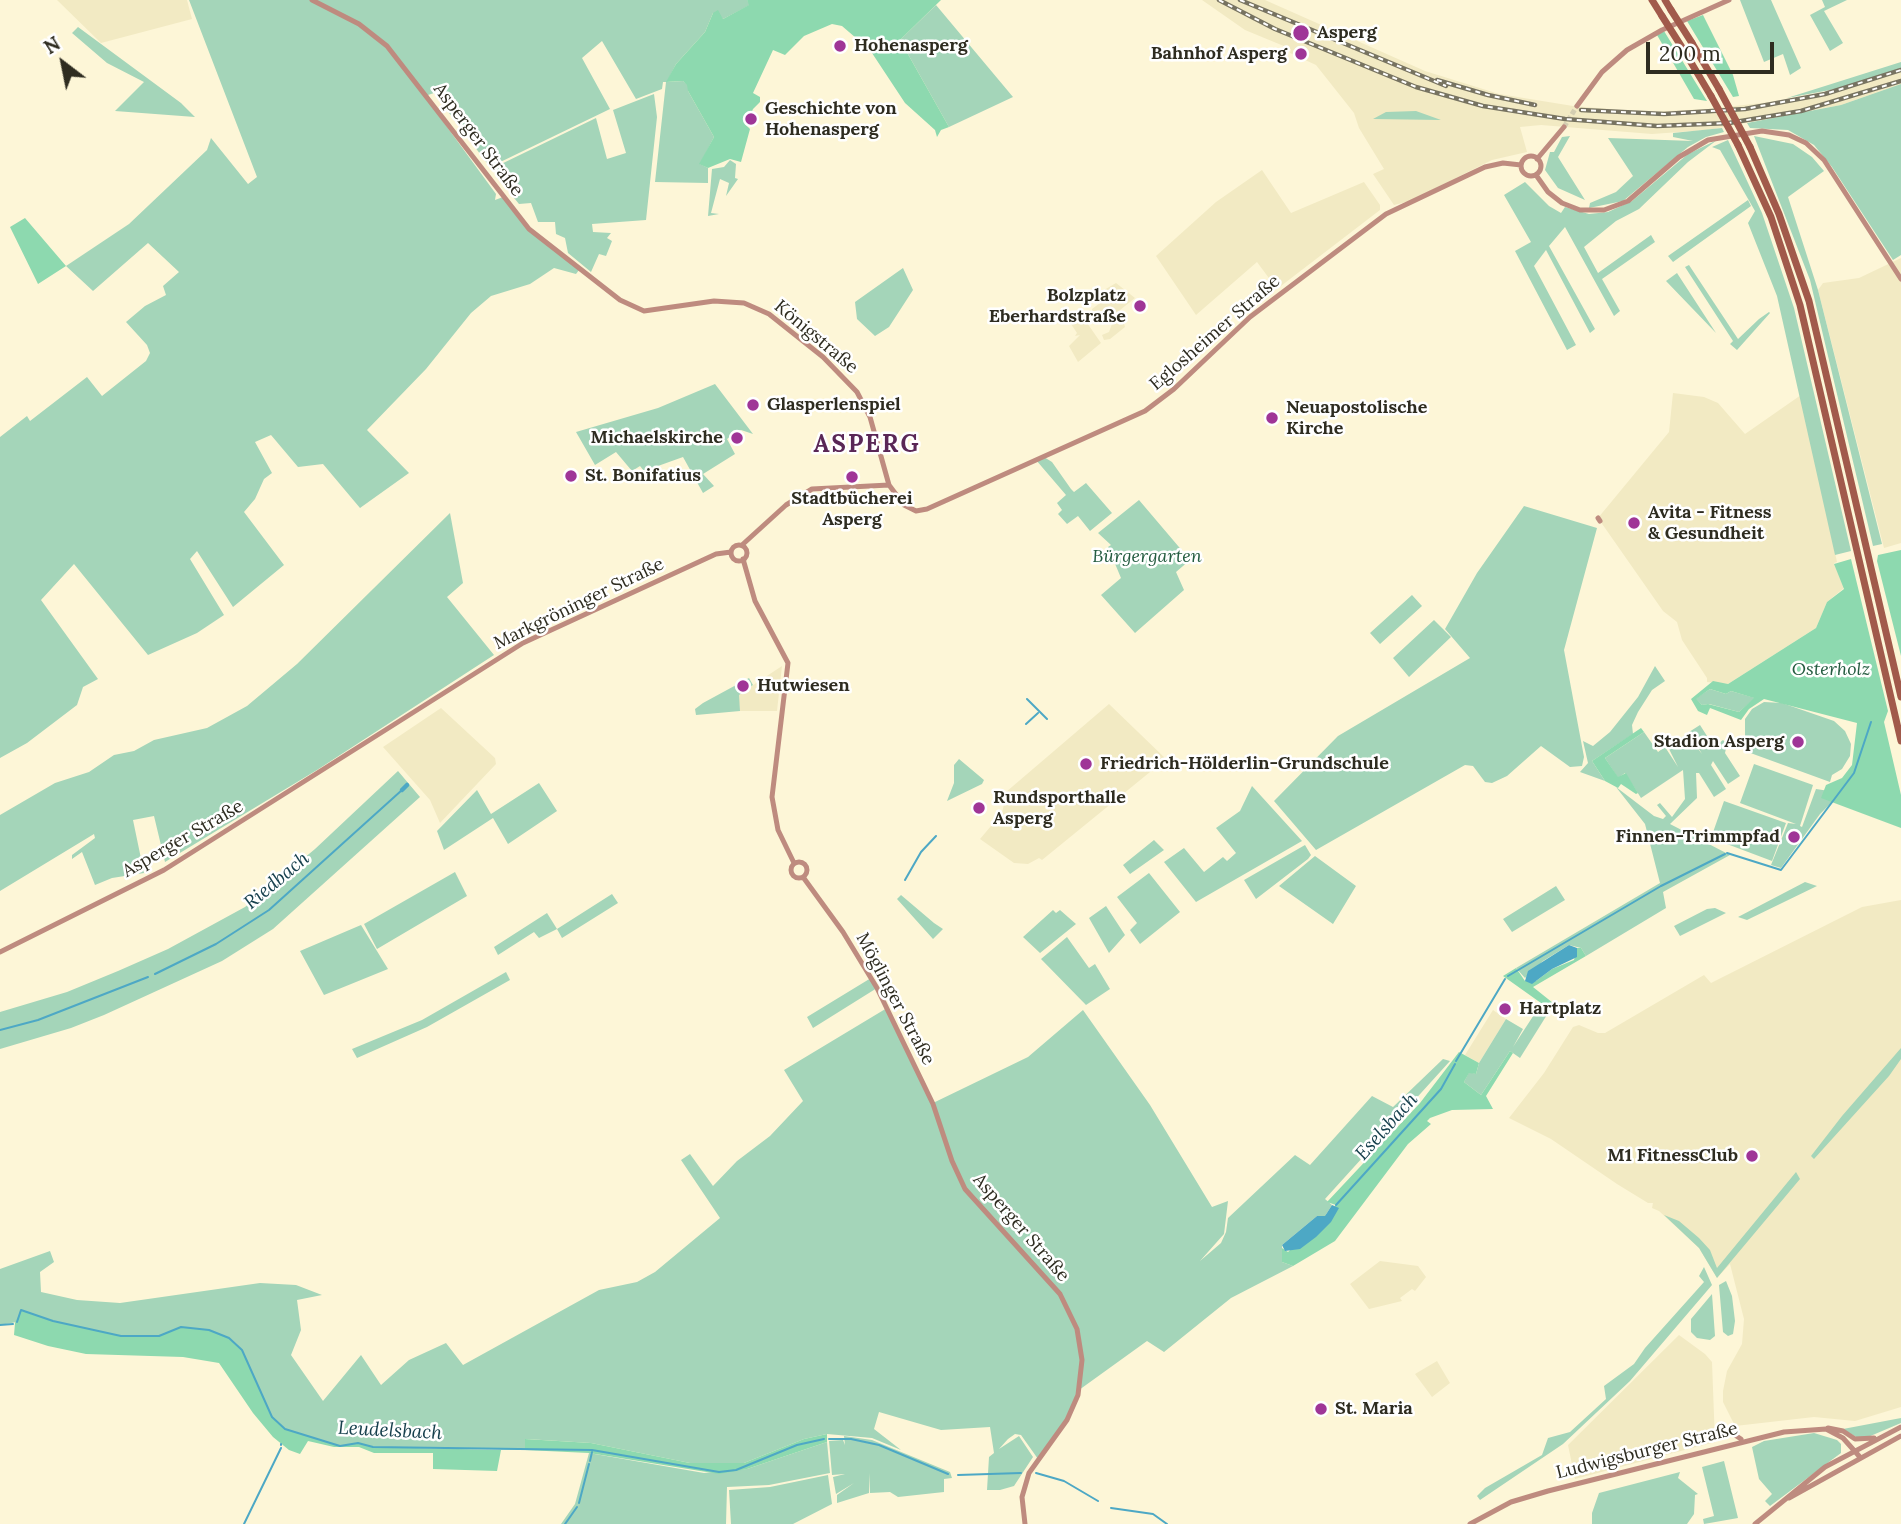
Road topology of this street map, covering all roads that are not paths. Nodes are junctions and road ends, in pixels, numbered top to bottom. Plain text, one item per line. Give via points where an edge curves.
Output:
1 (312, 0) edge
2 (1652, 0) edge
3 (1665, 0) edge
4 (1729, 0) edge
5 (1577, 106) tunnel mouth
6 (1564, 127) tunnel mouth
7 (1537, 159) junction
8 (1521, 164) junction
9 (1536, 175) junction
10 (1901, 279) edge
11 (621, 301) joint
12 (888, 485) junction
13 (916, 511) joint
14 (742, 545) junction
15 (731, 552) junction
16 (743, 559) junction
17 (1901, 697) edge
18 (375, 739) joint
19 (1901, 741) edge
20 (794, 863) junction
21 (803, 877) junction
22 (0, 953) edge
23 (933, 1104) joint
24 (1721, 1426) dead end
25 (1901, 1427) edge
26 (1826, 1429) junction
27 (1837, 1433) junction
28 (1901, 1436) edge
29 (1852, 1437) junction
30 (1877, 1438) junction
31 (1744, 1440) junction
32 (1855, 1450) junction
33 (1859, 1457) junction
34 (1840, 1458) junction
35 (1783, 1501) junction
36 (1025, 1524) edge
37 (1470, 1524) edge
38 (1755, 1524) edge

1 - 11 main road, Asperger Straße via 359,24 387,46 523,222
2 - 19 highway, bridge via 1708,89 1771,217 1800,305
3 - 17 highway, bridge via 1751,148 1809,301
4 - 5 main road via 1627,50 1602,72
6 - 7 main road
7 - 8 main road via 1529,156
7 - 9 main road via 1540,169
8 - 9 main road via 1523,174
8 - 13 main road, Eglosheimer Straße via 1485,167 1386,214 1250,317 1145,411
9 - 10 main road via 1562,203 1580,210 1604,210 1634,197 1698,145 1726,135 1780,132 1802,141 1821,157
11 - 12 main road, Königstraße via 644,311 736,302 769,314 823,357 857,392 870,417
12 - 13 main road, Königstraße via 904,505
12 - 14 main road via 812,489 786,505
14 - 15 main road
14 - 16 main road
15 - 16 main road via 734,559
15 - 18 main road, Markgröninger Straße via 707,558 523,643
16 - 20 main road via 755,601 788,663 772,797 778,830
18 - 22 main road, Asperger Straße via 164,870
20 - 21 main road via 793,874
20 - 21 main road via 806,865
21 - 23 main road, Möglinger Straße via 860,958
23 - 36 main road, Asperger Straße via 965,1189 1060,1294 1080,1341 1078,1395 1067,1420 1029,1474 1022,1497
24 - 31 main road
25 - 30 main road
26 - 27 main road, Ludwigsburger Straße
26 - 29 main road via 1837,1428
26 - 31 main road, Ludwigsburger Straße
27 - 32 main road, Ludwigsburger Straße
27 - 34 main road via 1844,1447
28 - 33 main road
29 - 30 main road
29 - 32 main road, Ludwigsburger Straße
30 - 32 main road
31 - 37 main road, Ludwigsburger Straße via 1511,1502
32 - 33 main road, Ludwigsburger Straße
32 - 34 main road
33 - 35 main road
34 - 35 main road
35 - 38 main road

